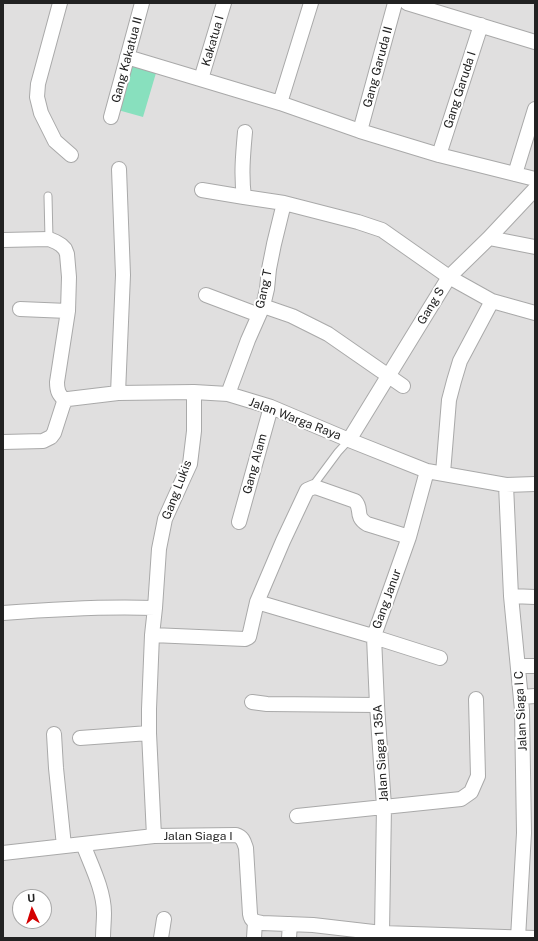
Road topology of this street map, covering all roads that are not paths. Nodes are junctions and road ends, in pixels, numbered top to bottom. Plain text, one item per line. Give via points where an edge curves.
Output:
1 (60, 3) edge
2 (142, 3) edge
3 (224, 3) edge
4 (311, 3) edge
5 (395, 3) edge
6 (407, 3) edge
7 (481, 25) junction
8 (535, 42) edge
9 (128, 57) junction
10 (201, 79) junction
11 (280, 103) junction
12 (535, 109) edge
13 (111, 117) dead end
14 (360, 131) junction
15 (245, 132) dead end
16 (71, 155) dead end
17 (439, 155) junction
18 (119, 169) dead end
19 (515, 174) junction
20 (535, 180) edge
21 (535, 189) edge
22 (202, 190) dead end
23 (48, 196) dead end
24 (244, 197) junction
25 (284, 203) junction
26 (489, 238) junction
27 (49, 239) junction
28 (3, 240) edge
29 (535, 247) edge
30 (449, 277) junction
31 (206, 295) dead end
32 (492, 301) junction
33 (20, 310) dead end
34 (68, 311) junction
35 (260, 311) junction
36 (535, 313) edge
37 (388, 376) junction
38 (403, 386) dead end
39 (194, 392) junction
40 (118, 393) junction
41 (228, 394) junction
42 (65, 401) junction
43 (271, 407) junction
44 (349, 440) junction
45 (3, 442) edge
46 (427, 471) junction
47 (443, 473) junction
48 (535, 484) edge
49 (506, 485) junction
50 (310, 488) junction
51 (239, 522) dead end
52 (409, 537) junction
53 (511, 596) junction
54 (535, 597) edge
55 (257, 602) junction
56 (155, 608) junction
57 (3, 613) edge
58 (152, 635) junction
59 (440, 658) dead end
60 (518, 666) junction
61 (535, 666) edge
62 (528, 697) edge
63 (476, 699) dead end
64 (252, 702) dead end
65 (377, 705) junction
66 (149, 733) junction
67 (54, 734) dead end
68 (80, 738) dead end
69 (529, 794) edge
70 (384, 806) junction
71 (297, 816) dead end
72 (154, 836) junction
73 (83, 844) junction
74 (64, 846) junction
75 (3, 853) edge
76 (164, 919) dead end
77 (255, 922) junction
78 (289, 931) edge
79 (382, 935) edge
80 (103, 938) edge
81 (161, 938) edge
82 (254, 938) edge
83 (518, 938) edge
84 (535, 938) edge

1 - 16 street via 38,84 37,97 41,114 55,141
2 - 9 street, Gang Kakatua II
3 - 10 street, Kakatua I
4 - 11 street
5 - 14 street, Gang Garuda II
6 - 7 street
7 - 8 street
7 - 17 street, Gang Garuda I
9 - 10 street
9 - 13 street, Gang Kakatua II
10 - 11 street
11 - 14 street
12 - 19 street
14 - 17 street
15 - 24 street via 242,160
17 - 19 street
18 - 40 street via 123,275
19 - 20 street
21 - 26 street, Gang S
22 - 24 street
23 - 27 lane
24 - 25 street
25 - 30 street via 382,230
25 - 35 street, Gang T via 272,250 267,289
26 - 29 street
26 - 30 street, Gang S
27 - 28 street
27 - 34 street via 65,249 67,254
30 - 32 street
30 - 37 street, Gang S
31 - 35 street
32 - 36 street
32 - 47 street via 460,361 454,381 449,400
33 - 34 street
34 - 42 street via 57,382 59,395
35 - 37 street via 292,316 328,334
35 - 41 street, Gang T
37 - 38 street
37 - 44 street, Gang S
39 - 40 street, Jalan Warga Raya
39 - 41 street, Jalan Warga Raya
39 - 56 street, Gang Lukis via 194,431 190,464 165,519 159,549
40 - 42 street, Jalan Warga Raya
41 - 43 street, Jalan Warga Raya
42 - 45 street via 51,437 43,440
43 - 44 street, Jalan Warga Raya
43 - 51 street, Gang Alam
44 - 46 street, Jalan Warga Raya
44 - 50 lane
46 - 47 street, Jalan Warga Raya
46 - 52 street, Gang Janur
47 - 49 street, Jalan Warga Raya
48 - 49 street, Jalan Warga Raya
49 - 53 street, Jalan Siaga I C
50 - 52 street via 318,488 355,501 358,504 360,518 367,524
50 - 55 street via 283,541
52 - 55 street, Gang Janur via 376,633 373,635
53 - 54 street
53 - 60 street, Jalan Siaga I C
55 - 58 street via 250,635 247,638
56 - 57 street via 88,607
56 - 58 street, Gang Lukis
58 - 66 street, Gang Lukis
59 - 65 street, Jalan Siaga 1 35A via 374,637
60 - 61 street
60 - 62 street, Jalan Siaga I C
62 - 69 street, Jalan Siaga I C
63 - 70 street via 478,776 471,792 462,799
64 - 65 street
65 - 70 street, Jalan Siaga 1 35A
66 - 68 street
66 - 72 street, Gang Lukis
67 - 74 street
69 - 83 street, Jalan Siaga I C via 524,833
70 - 71 street
70 - 79 street, Jalan Siaga 1 35A
72 - 73 street, Jalan Siaga I
72 - 77 street, Jalan Siaga I via 240,836 246,848 250,914
73 - 74 street, Jalan Siaga I
73 - 80 street via 103,900
74 - 75 street, Jalan Siaga I
76 - 81 street
77 - 78 street
77 - 82 street
78 - 79 street via 313,926
79 - 83 street
83 - 84 street

